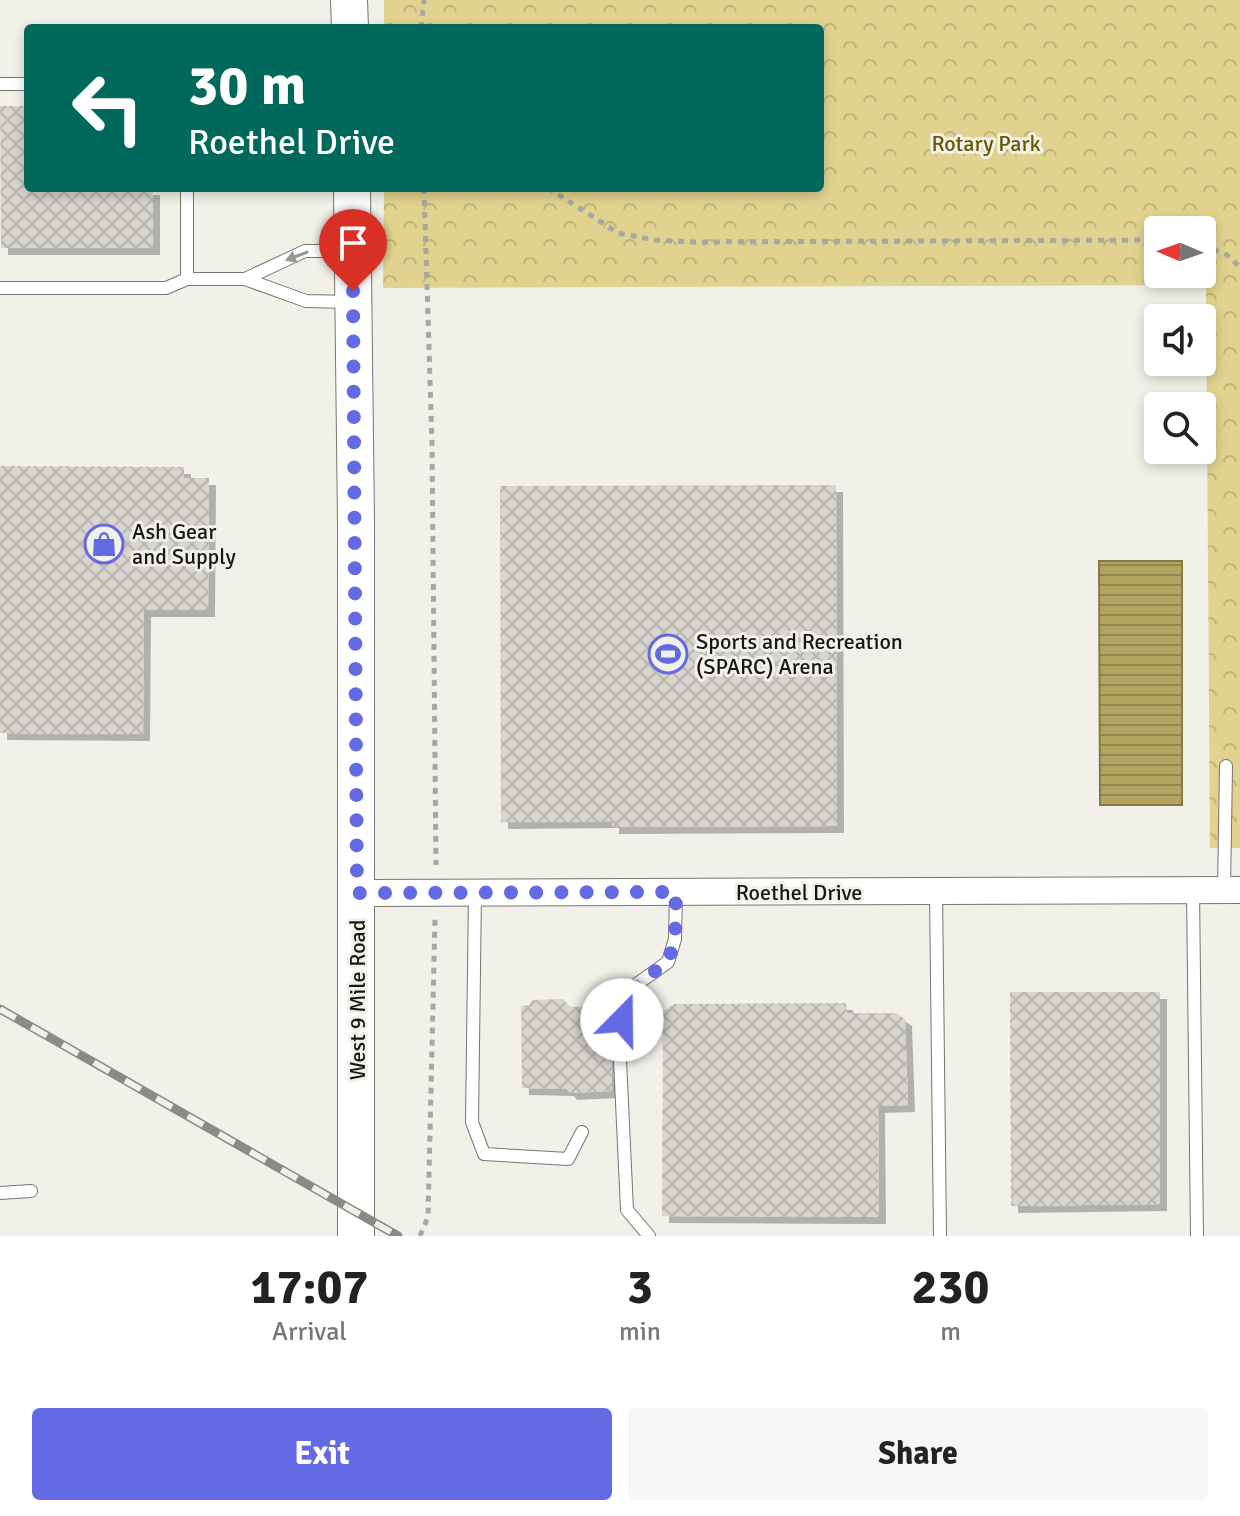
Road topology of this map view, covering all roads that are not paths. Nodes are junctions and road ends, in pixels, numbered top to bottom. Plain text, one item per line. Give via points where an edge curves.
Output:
1 (349, 0) edge
2 (350, 24) edge
3 (0, 84) edge
4 (24, 84) edge
5 (187, 192) edge
6 (352, 192) edge
7 (353, 251) junction
8 (187, 279) junction
9 (245, 279) junction
10 (0, 288) edge
11 (353, 302) junction
12 (1226, 766) dead end
13 (1225, 831) junction
14 (1240, 831) edge
15 (1193, 890) junction
16 (1232, 890) edge
17 (936, 891) junction
18 (676, 892) junction
19 (357, 893) junction
20 (475, 893) junction
21 (582, 1132) dead end
22 (31, 1191) dead end
23 (0, 1193) edge
24 (356, 1236) edge
25 (649, 1236) edge
26 (940, 1236) edge
27 (1197, 1236) edge

1 - 2 street
3 - 4 lane
5 - 8 lane
6 - 7 street, West 9 Mile Road
7 -> 9 lane via 305,251
7 - 11 street, West 9 Mile Road
8 - 9 lane
8 - 10 lane via 166,288
9 - 11 lane via 306,301
11 - 19 street, West 9 Mile Road
12 - 13 lane
13 - 14 lane
13 - 16 lane
15 - 16 street, Roethel Drive
15 - 17 street, Roethel Drive
15 - 27 lane
17 - 18 street, Roethel Drive
17 - 26 lane
18 - 20 street, Roethel Drive
18 - 25 lane via 675,939 668,962 637,984 626,1002 619,1038 627,1210
19 - 20 street, Roethel Drive
19 - 24 street, West 9 Mile Road
20 - 21 lane via 472,1122 484,1154 568,1159
22 - 23 lane

